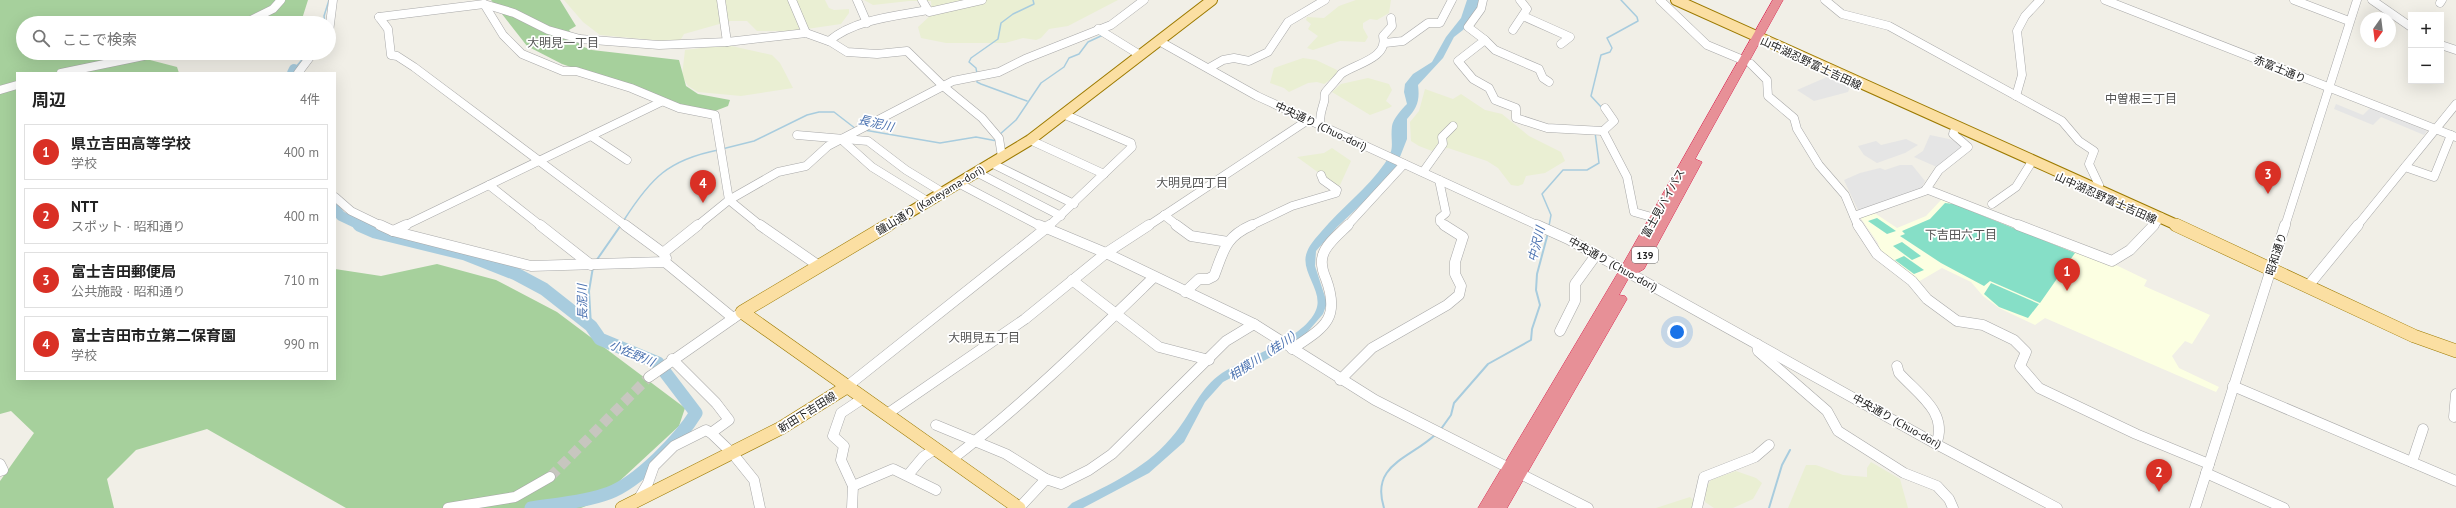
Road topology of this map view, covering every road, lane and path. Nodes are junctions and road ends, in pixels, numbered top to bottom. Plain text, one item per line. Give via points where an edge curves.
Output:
1 (281, 0) edge
2 (333, 0) edge
3 (721, 0) edge
4 (794, 0) edge
5 (857, 0) edge
6 (922, 0) edge
7 (982, 0) edge
8 (1144, 0) edge
9 (1212, 0) edge
10 (1325, 0) edge
11 (1452, 0) edge
12 (1483, 0) edge
13 (1520, 0) edge
14 (1660, 0) edge
15 (1676, 0) edge
16 (1778, 0) edge
17 (1786, 0) edge
18 (1825, 0) edge
19 (2040, 0) edge
20 (2105, 0) edge
21 (2294, 0) edge
22 (2357, 0) edge
23 (2372, 0) edge
24 (484, 4) junction
25 (928, 10) junction
26 (259, 16) edge
27 (331, 16) edge
28 (1523, 16) junction
29 (1391, 18) dead end
30 (2349, 21) junction
31 (867, 23) junction
32 (2408, 25) edge
33 (1098, 29) junction
34 (1513, 30) dead end
35 (806, 33) junction
36 (1761, 39) junction
37 (1485, 40) junction
38 (829, 41) junction
39 (1159, 41) junction
40 (727, 42) junction
41 (1384, 43) junction
42 (1561, 44) dead end
43 (2444, 46) edge
44 (2456, 50) edge
45 (1140, 55) junction
46 (124, 60) edge
47 (308, 60) edge
48 (1747, 62) junction
49 (1209, 68) junction
50 (66, 72) edge
51 (299, 72) edge
52 (1549, 82) dead end
53 (16, 85) edge
54 (943, 86) junction
55 (2327, 88) junction
56 (0, 90) edge
57 (2016, 96) junction
58 (661, 102) junction
59 (2456, 104) edge
60 (1605, 108) dead end
61 (1063, 114) junction
62 (1308, 120) junction
63 (1320, 126) junction
64 (1453, 126) dead end
65 (1955, 129) junction
66 (2434, 129) junction
67 (1603, 131) junction
68 (797, 135) dead end
69 (591, 136) junction
70 (2453, 136) edge
71 (842, 140) junction
72 (1030, 140) junction
73 (1002, 157) junction
74 (539, 160) junction
75 (627, 160) dead end
76 (2032, 162) junction
77 (991, 163) junction
78 (1403, 163) junction
79 (2406, 167) junction
80 (976, 172) junction
81 (1423, 172) junction
82 (1104, 174) junction
83 (1321, 175) dead end
84 (1439, 180) junction
85 (958, 182) junction
86 (489, 185) junction
87 (1926, 189) junction
88 (2093, 189) junction
89 (942, 192) junction
90 (336, 198) edge
91 (729, 200) junction
92 (927, 201) junction
93 (1074, 204) junction
94 (1992, 204) dead end
95 (1164, 215) junction
96 (1061, 216) junction
97 (1854, 216) junction
98 (1655, 218) junction
99 (2159, 219) junction
100 (1045, 228) junction
101 (393, 231) junction
102 (1228, 242) junction
103 (1106, 252) junction
104 (663, 253) junction
105 (1596, 255) junction
106 (665, 262) junction
107 (591, 265) junction
108 (819, 266) junction
109 (2270, 271) junction
110 (1630, 273) junction
111 (1154, 277) junction
112 (1072, 280) junction
113 (2308, 286) junction
114 (1185, 292) junction
115 (1116, 314) junction
116 (738, 315) junction
117 (1254, 324) junction
118 (1560, 331) dead end
119 (1757, 344) junction
120 (1292, 349) junction
121 (2456, 351) edge
122 (2456, 358) edge
123 (672, 359) junction
124 (1209, 360) junction
125 (1897, 366) dead end
126 (652, 374) tunnel mouth
127 (1340, 380) junction
128 (2233, 386) junction
129 (845, 388) junction
130 (2456, 394) edge
131 (862, 399) junction
132 (887, 414) junction
133 (2454, 418) dead end
134 (936, 425) dead end
135 (2423, 429) dead end
136 (711, 433) junction
137 (976, 441) junction
138 (1936, 444) junction
139 (1769, 445) dead end
140 (935, 449) junction
141 (733, 454) junction
142 (951, 460) junction
143 (2412, 462) junction
144 (0, 464) edge
145 (2208, 469) junction
146 (0, 471) edge
147 (1515, 471) junction
148 (908, 475) junction
149 (550, 477) tunnel mouth
150 (1046, 479) junction
151 (2456, 481) edge
152 (854, 486) junction
153 (936, 490) dead end
154 (638, 500) junction
155 (448, 508) edge
156 (622, 508) edge
157 (760, 508) edge
158 (852, 508) edge
159 (1019, 508) edge
160 (1486, 508) edge
161 (1499, 508) edge
162 (1588, 508) edge
163 (1697, 508) edge
164 (1954, 508) edge
165 (2057, 508) edge
166 (2195, 508) edge
167 (2284, 508) edge

1 - 26 street via 273,9
2 - 27 street
3 - 40 street
4 - 35 street
5 - 31 street
6 - 25 street
7 - 25 street via 929,12
8 - 33 street via 1124,17
9 - 39 main road, 鐘山通り (Kaneyama-dori)
10 - 49 street via 1288,22 1268,52 1249,61 1234,58 1223,60
11 - 41 street via 1440,23 1428,23 1403,41
12 - 37 street via 1481,9 1468,28
13 - 28 street via 1527,6
14 - 48 street via 1707,45
15 - 36 main road, 山中湖忍野富士吉田線
16 - 36 highway, 富士見バイパス / 139
17 - 36 highway, 富士見バイパス / 139
18 - 57 street via 1842,14 1889,26
19 - 57 street via 2025,16 2017,31 2022,75
20 - 55 street, 赤富士通り
21 - 30 street
22 - 30 street, 昭和通り
23 - 32 street
24 - 40 street via 514,13 548,30 580,39 660,45
24 - 58 street via 503,35 522,54 563,71 576,71 631,88
24 - 74 street via 380,17 387,24 392,43 391,55 414,67
25 - 31 street
28 - 34 street
28 - 42 street via 1570,37
29 - 41 street via 1392,26 1383,36
30 - 55 street, 昭和通り
31 - 38 street via 835,34
33 - 45 street
33 - 54 street via 999,72 966,78
35 - 38 street
35 - 40 street
36 - 48 highway, 富士見バイパス / 139
36 - 65 main road, 山中湖忍野富士吉田線
36 - 76 main road, 山中湖忍野富士吉田線
37 - 52 street via 1495,50 1539,69 1543,78
37 - 67 street via 1458,61 1473,79 1489,88 1495,100 1516,108 1516,118 1547,128
38 - 54 street via 847,52 877,54 907,51
39 - 45 main road, 鐘山通り (Kaneyama-dori)
39 - 49 street, 中央通り (Chuo-dori)
41 - 63 street via 1383,49 1338,77 1325,93 1324,103 1320,109
43 - 44 street
45 - 61 main road, 鐘山通り (Kaneyama-dori)
46 - 50 street
47 - 51 street
48 - 97 street via 1767,80 1768,96 1794,118 1797,129 1819,165 1845,195
48 - 98 highway, 富士見バイパス / 139
48 - 110 highway, 富士見バイパス / 139 via 1728,102
49 - 62 street, 中央通り (Chuo-dori) via 1257,96
53 - 56 street
54 - 71 street
54 - 73 street via 982,118 1000,138
55 - 66 street, 赤富士通り
55 - 109 street, 昭和通り
57 - 88 street via 2062,121 2079,140 2094,151 2089,164 2099,185
58 - 69 street
58 - 91 street via 715,115
59 - 66 street
60 - 67 street via 1614,121
61 - 72 main road, 鐘山通り (Kaneyama-dori)
61 - 82 street via 1131,143 1132,146
62 - 63 street, 中央通り (Chuo-dori)
62 - 95 street
63 - 78 street, 中央通り (Chuo-dori)
64 - 81 street via 1442,137 1443,144
65 - 76 main road, 山中湖忍野富士吉田線
65 - 87 street via 1954,134 1968,147 1939,170
66 - 70 street, 赤富士通り
66 - 79 street
67 - 98 street via 1627,177 1634,212
68 - 71 street via 832,136
69 - 74 street
69 - 75 street
70 - 79 street via 2434,177
71 - 89 street via 868,141 906,170
71 - 91 street via 828,146 806,166 778,172
71 - 92 street via 872,167
72 - 73 main road, 鐘山通り (Kaneyama-dori)
72 - 82 street
73 - 77 main road, 鐘山通り (Kaneyama-dori)
74 - 86 street
74 - 104 street
76 - 88 main road, 山中湖忍野富士吉田線
76 - 94 street via 2016,186
77 - 80 main road, 鐘山通り (Kaneyama-dori)
77 - 93 street
78 - 81 street, 中央通り (Chuo-dori)
78 - 120 street via 1322,253 1322,269 1334,305 1330,316
79 - 113 street
80 - 85 main road, 鐘山通り (Kaneyama-dori)
80 - 96 street
81 - 84 street, 中央通り (Chuo-dori)
82 - 93 street
83 - 102 street via 1323,180 1337,190 1336,193 1292,206 1236,232
84 - 105 street, 中央通り (Chuo-dori) via 1568,239
84 - 127 street via 1446,205 1446,213 1440,218 1440,222 1463,238 1455,262 1455,274 1461,286 1459,295 1447,305 1372,348
85 - 89 main road, 鐘山通り (Kaneyama-dori)
85 - 100 street
86 - 101 street
86 - 107 street
87 - 97 street
87 - 99 street via 2112,261 2130,250
88 - 99 main road, 山中湖忍野富士吉田線
89 - 92 main road, 鐘山通り (Kaneyama-dori)
90 - 101 street via 351,211
91 - 104 street
91 - 108 street via 770,233
92 - 108 main road, 鐘山通り (Kaneyama-dori)
93 - 96 street
95 - 102 street via 1191,236
95 - 103 street
96 - 100 street
97 - 145 street via 1860,230 1877,254 1912,281 1927,299 1958,320 1983,325 2014,340 2026,352 2020,366 2039,388
98 - 110 highway, 富士見バイパス / 139
99 - 109 main road, 山中湖忍野富士吉田線
100 - 103 street
100 - 129 street
101 - 107 street via 531,266
102 - 114 street via 1214,276 1199,279
103 - 111 street
103 - 112 street
104 - 106 street via 667,261
105 - 110 street, 中央通り (Chuo-dori)
105 - 118 street via 1575,284 1577,295 1574,308 1560,326
106 - 107 street
106 - 116 street
108 - 116 main road, 鐘山通り (Kaneyama-dori)
109 - 113 main road, 山中湖忍野富士吉田線
109 - 122 main road, 山中湖忍野富士吉田線 via 2396,334
109 - 128 street, 昭和通り
110 - 119 street, 中央通り (Chuo-dori)
110 - 147 highway, 富士見バイパス / 139
111 - 114 street
111 - 115 street
112 - 115 street
112 - 132 street via 1025,319
113 - 121 main road, 山中湖忍野富士吉田線 via 2414,336
114 - 117 street
115 - 124 street via 1159,347
115 - 137 street
116 - 123 street
116 - 129 main road
117 - 120 street
117 - 124 street via 1226,341
119 - 138 street, 中央通り (Chuo-dori)
119 - 164 street via 1758,351 1827,411 1838,431 1904,473 1937,486
120 - 127 street
123 - 126 street
123 - 136 street via 716,403 729,420
124 - 150 street via 1112,454 1089,470 1061,484
125 - 138 street via 1899,373 1940,422 1941,431
127 - 147 street
128 - 143 street
128 - 145 street, 昭和通り
129 - 131 main road, 新田下吉田線
129 - 141 main road, 新田下吉田線
130 - 133 street
131 - 132 main road, 新田下吉田線
131 - 152 street via 841,413 833,436 844,446 841,460
132 - 140 main road, 新田下吉田線
134 - 137 street
135 - 143 street
136 - 141 street
136 - 154 street via 706,430 674,446 654,466
137 - 142 street
137 - 150 street via 1001,450
138 - 165 street, 中央通り (Chuo-dori)
139 - 163 street via 1755,457 1704,477 1699,488
140 - 142 main road, 新田下吉田線
140 - 148 street via 923,457
141 - 154 main road, 新田下吉田線
141 - 157 street via 754,480
142 - 159 main road, 新田下吉田線
143 - 151 street
144 - 146 street via 4,470
145 - 166 street, 昭和通り
145 - 167 street
147 - 160 highway, 富士見バイパス / 139
147 - 161 highway, 富士見バイパス / 139
147 - 162 street
148 - 152 street via 893,469
148 - 153 street
149 - 155 street via 515,497
150 - 159 street
152 - 158 street
154 - 156 main road, 新田下吉田線

